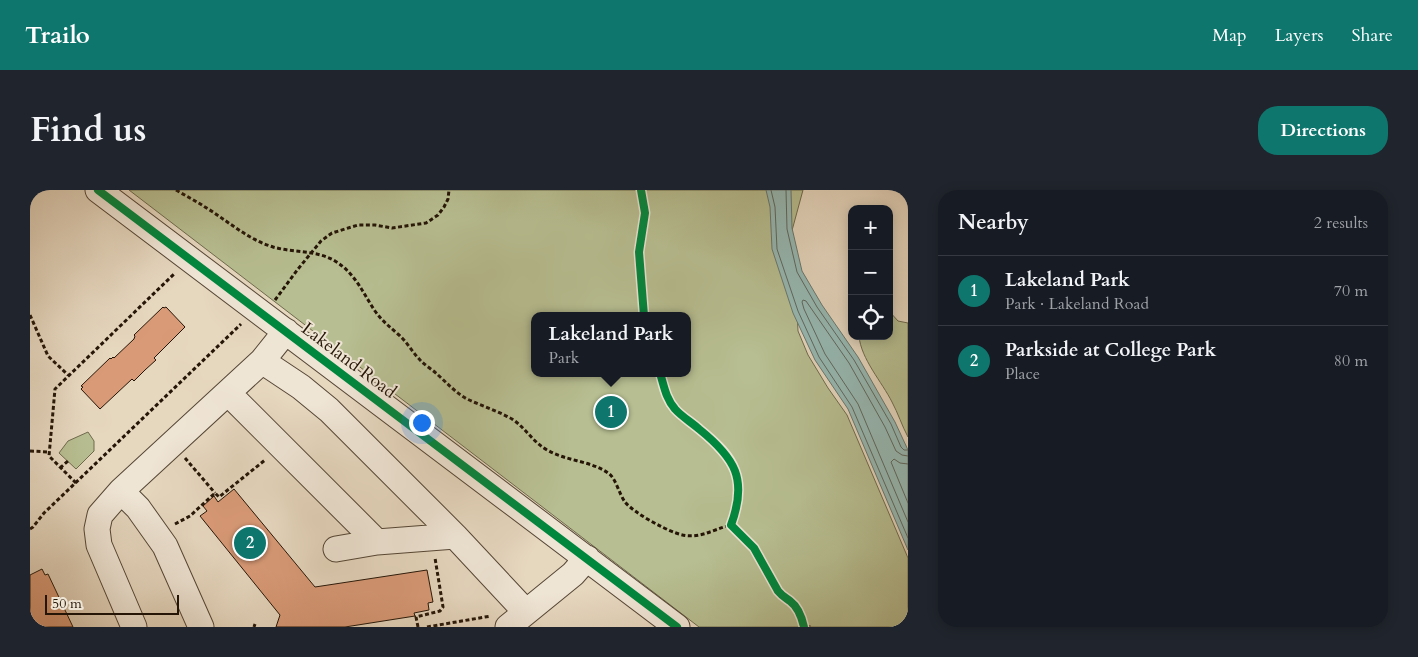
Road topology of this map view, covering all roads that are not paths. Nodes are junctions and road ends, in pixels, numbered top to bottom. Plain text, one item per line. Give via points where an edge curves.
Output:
1 (98, 190) edge
2 (286, 331) junction
3 (262, 361) junction
4 (228, 393) junction
5 (121, 491) junction
6 (443, 537) junction
7 (378, 542) junction
8 (336, 549) dead end
9 (587, 558) junction
10 (511, 618) edge
11 (134, 627) edge
12 (201, 627) edge
13 (677, 627) edge

1 - 2 street, Lakeland Road
2 - 3 street
2 - 9 street, Lakeland Road
3 - 4 street
3 - 6 street via 329,410
4 - 5 street
4 - 7 street
5 - 11 street via 100,515 97,529 99,545
5 - 12 street via 138,508 165,546
6 - 7 street
6 - 10 street
7 - 8 street
9 - 10 street via 573,574
9 - 13 street, Lakeland Road

